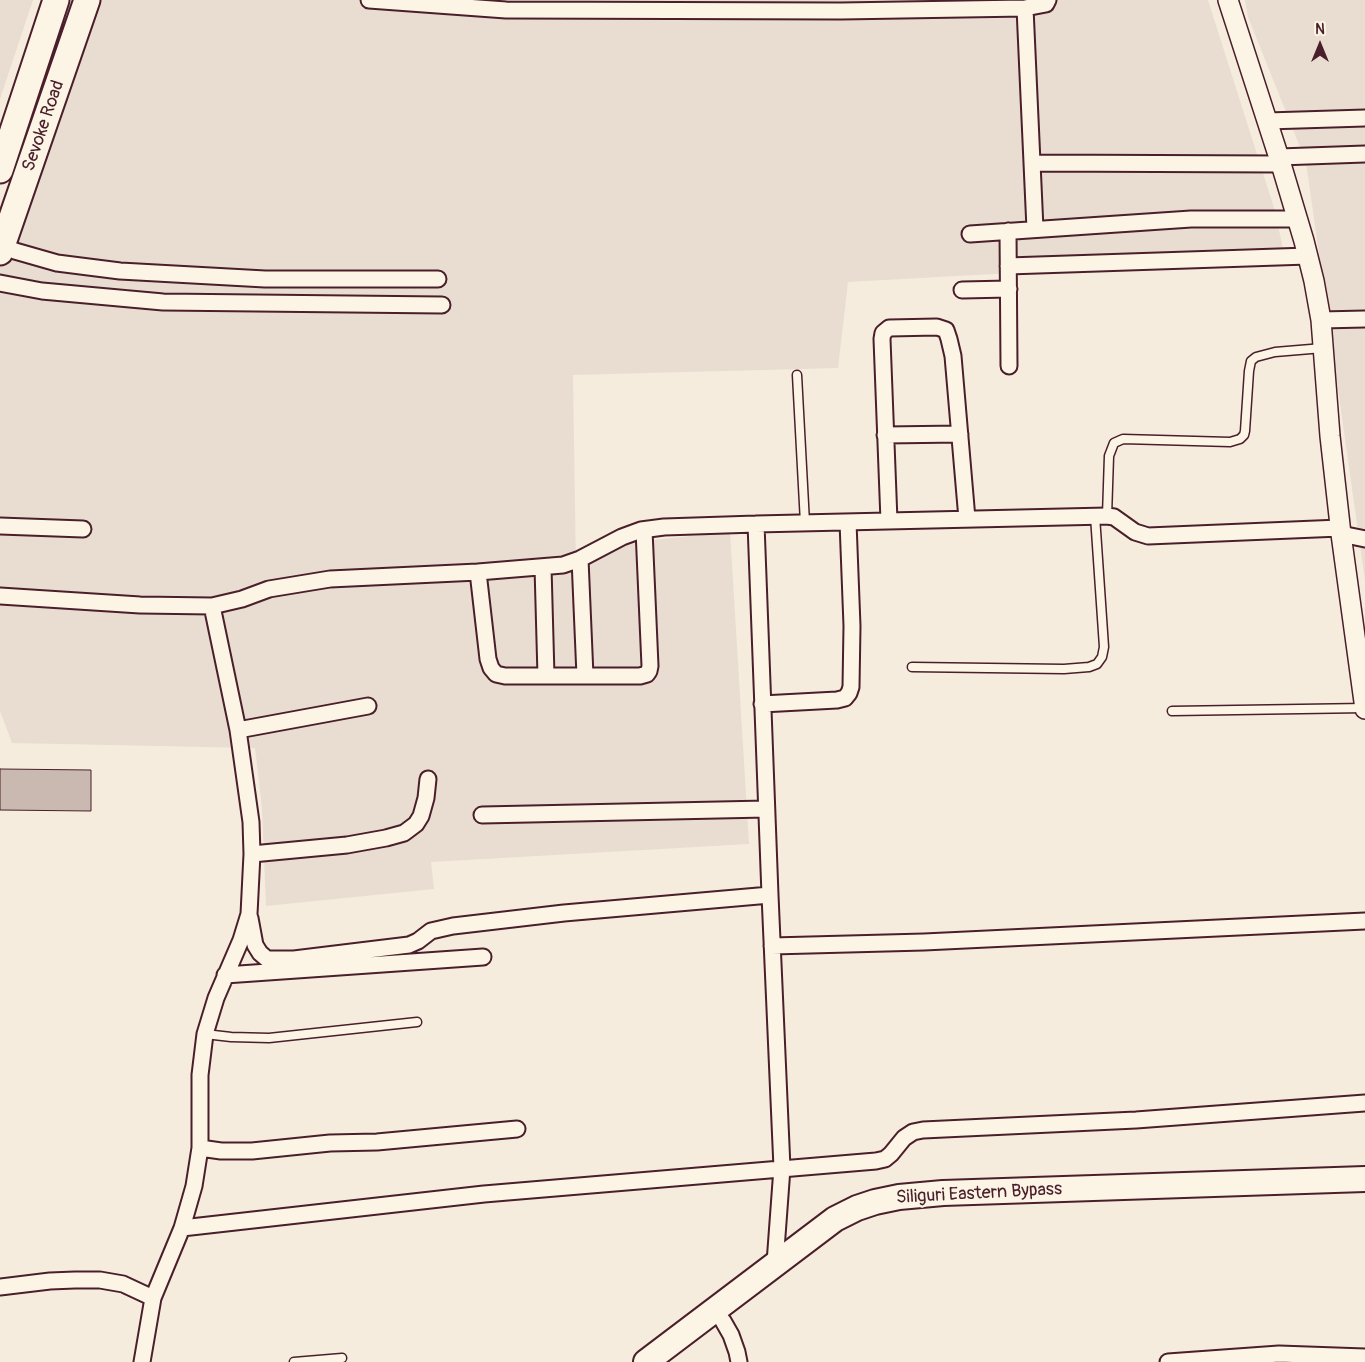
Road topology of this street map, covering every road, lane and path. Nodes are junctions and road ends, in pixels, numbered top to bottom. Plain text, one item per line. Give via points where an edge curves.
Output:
1 (56, 0) edge
2 (87, 0) edge
3 (369, 0) edge
4 (1048, 0) edge
5 (1228, 0) edge
6 (945, 4) edge
7 (1025, 8) junction
8 (1365, 118) edge
9 (1267, 121) junction
10 (1365, 154) edge
11 (1280, 160) junction
12 (1032, 163) junction
13 (0, 170) edge
14 (1297, 219) junction
15 (1036, 229) junction
16 (1008, 231) junction
17 (970, 234) dead end
18 (1, 248) edge
19 (1308, 256) junction
20 (1008, 266) junction
21 (438, 279) dead end
22 (0, 283) edge
23 (1009, 289) junction
24 (962, 290) dead end
25 (442, 305) dead end
26 (1365, 319) edge
27 (1321, 320) junction
28 (1323, 348) junction
29 (1009, 366) dead end
30 (797, 375) dead end
31 (960, 434) junction
32 (885, 435) junction
33 (1101, 516) junction
34 (967, 519) junction
35 (889, 521) junction
36 (848, 522) junction
37 (805, 523) junction
38 (756, 524) junction
39 (0, 526) edge
40 (83, 529) dead end
41 (644, 530) junction
42 (1340, 531) junction
43 (1365, 539) edge
44 (580, 559) junction
45 (543, 567) junction
46 (478, 572) junction
47 (0, 596) edge
48 (212, 606) junction
49 (912, 667) dead end
50 (546, 676) junction
51 (585, 676) junction
52 (762, 704) junction
53 (368, 706) dead end
54 (1365, 709) edge
55 (1172, 711) dead end
56 (238, 730) junction
57 (428, 779) dead end
58 (766, 809) junction
59 (482, 815) dead end
60 (252, 854) junction
61 (770, 894) junction
62 (249, 914) junction
63 (1365, 921) edge
64 (772, 946) junction
65 (483, 957) dead end
66 (225, 975) junction
67 (417, 1022) dead end
68 (205, 1034) junction
69 (1365, 1103) edge
70 (517, 1130) dead end
71 (200, 1148) junction
72 (782, 1168) junction
73 (1365, 1179) edge
74 (1365, 1194) edge
75 (182, 1228) junction
76 (775, 1263) junction
77 (0, 1287) edge
78 (153, 1298) junction
79 (724, 1321) junction
80 (1365, 1356) edge
81 (342, 1358) dead end
82 (142, 1362) edge
83 (294, 1362) edge
84 (646, 1362) edge
85 (670, 1362) edge
86 (739, 1362) edge
87 (1168, 1362) edge

1 - 13 highway, Sevoke Road
2 - 18 highway, Sevoke Road
3 - 6 street via 506,10 840,11
4 - 7 street via 1046,4
5 - 9 street
6 - 7 street
7 - 12 street
8 - 9 street
9 - 11 street
10 - 11 street
11 - 12 street
11 - 14 street
12 - 15 street
14 - 15 street via 1191,219
14 - 19 street
15 - 16 street
16 - 17 street
16 - 20 street
18 - 21 street via 57,263 120,271 265,279
19 - 20 street
19 - 27 street
20 - 23 street
22 - 25 street via 42,291 163,302
23 - 24 street
23 - 29 street
26 - 27 street
27 - 28 street
28 - 33 lane via 1275,352 1251,361 1245,431 1240,440 1122,440 1114,443 1109,456
28 - 42 street
30 - 37 lane
31 - 32 street
31 - 32 street via 950,339 946,330 937,327 889,328 883,333
31 - 34 street
32 - 35 street
33 - 34 street
33 - 42 street via 1114,517 1135,532 1148,536
33 - 49 lane via 1104,648 1097,664 1064,669
34 - 35 street
35 - 36 street
36 - 37 street
36 - 52 street via 852,626 849,693 837,700
37 - 38 street
38 - 41 street
38 - 52 street
39 - 40 street
41 - 44 street via 622,537
41 - 51 street via 649,671 640,676
42 - 43 street
42 - 54 street
44 - 45 street
44 - 51 street
45 - 46 street
45 - 50 street
46 - 48 street via 322,580 269,589
46 - 50 street via 490,668 505,676
47 - 48 street
48 - 56 street
50 - 51 street
52 - 58 street
53 - 56 street
54 - 55 lane
56 - 60 street via 251,822
57 - 60 street via 421,816 404,833 347,844
58 - 59 street
58 - 61 street
60 - 62 street
61 - 62 street via 453,926 431,931 408,945 294,959 267,959 260,954
61 - 64 street
62 - 66 street
63 - 64 street
64 - 72 street
65 - 66 street
66 - 68 street
67 - 68 lane via 268,1038
68 - 71 street via 200,1076
69 - 72 street via 1136,1120 923,1130 904,1138 891,1154 876,1162
70 - 71 street via 252,1151
71 - 75 street
72 - 75 street via 484,1194
72 - 76 street
73 - 76 main road, Siliguri Eastern Bypass via 899,1198 875,1202 835,1219
74 - 79 main road, Siliguri Eastern Bypass via 915,1207 843,1228
75 - 78 street
76 - 84 main road, Siliguri Eastern Bypass
77 - 78 street via 100,1280 123,1284
78 - 82 street
79 - 85 main road, Siliguri Eastern Bypass
79 - 86 street
80 - 87 street via 1279,1354
81 - 83 lane

